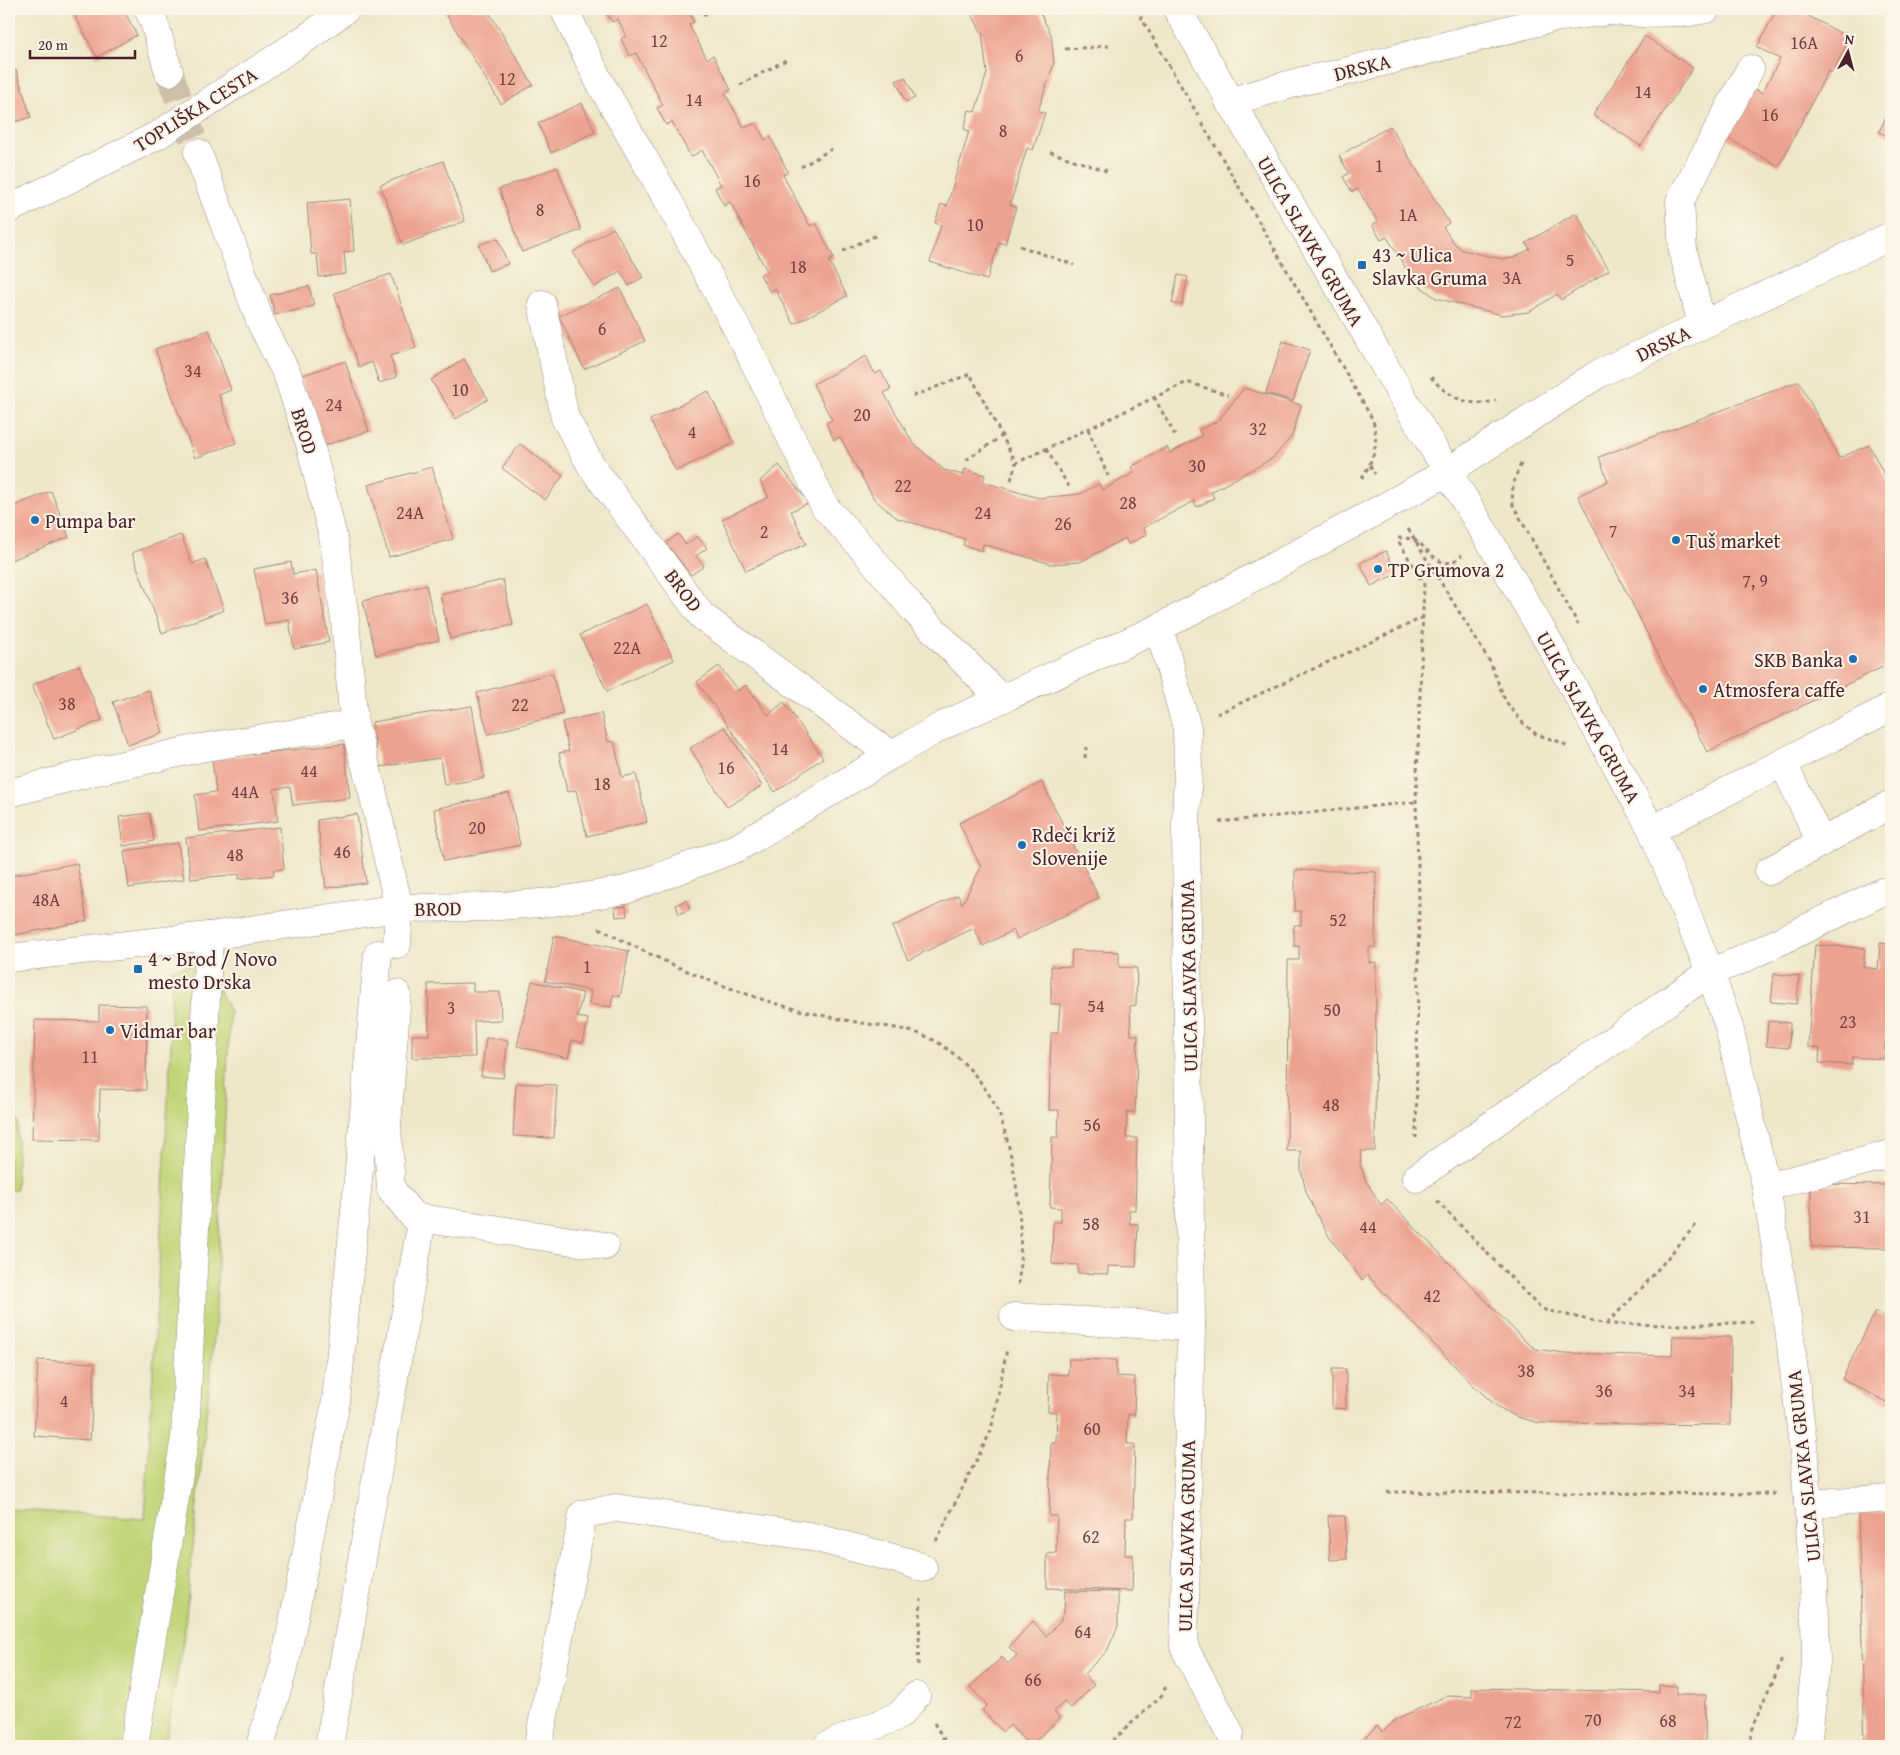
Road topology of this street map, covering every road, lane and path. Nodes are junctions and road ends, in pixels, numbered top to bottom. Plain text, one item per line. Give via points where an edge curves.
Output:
1 (148, 9) edge
2 (346, 9) edge
3 (564, 9) edge
4 (716, 9) edge
5 (1136, 9) edge
6 (1177, 9) edge
7 (1706, 9) edge
8 (1553, 13) edge
9 (703, 15) dead end
10 (1110, 46) dead end
11 (1065, 49) dead end
12 (786, 60) dead end
13 (1750, 69) dead end
14 (169, 72) tunnel mouth
15 (740, 85) dead end
16 (1182, 87) dead end
17 (1230, 102) junction
18 (835, 147) dead end
19 (1050, 152) dead end
20 (198, 153) tunnel mouth
21 (1222, 157) dead end
22 (801, 167) dead end
23 (1110, 172) dead end
24 (9, 209) edge
25 (879, 234) dead end
26 (1891, 236) edge
27 (1020, 246) dead end
28 (843, 250) dead end
29 (1074, 265) dead end
30 (542, 304) dead end
31 (1702, 324) junction
32 (1426, 370) dead end
33 (1228, 395) dead end
34 (913, 396) dead end
35 (1154, 398) junction
36 (1498, 399) dead end
37 (1088, 430) junction
38 (1002, 436) junction
39 (1176, 437) dead end
40 (1046, 449) junction
41 (966, 460) dead end
42 (1522, 462) dead end
43 (1016, 463) junction
44 (1447, 472) junction
45 (1108, 476) dead end
46 (1011, 480) dead end
47 (1358, 486) dead end
48 (1071, 490) dead end
49 (1519, 518) dead end
50 (1414, 539) dead end
51 (1399, 542) dead end
52 (1424, 546) dead end
53 (1452, 562) dead end
54 (1422, 618) junction
55 (1159, 628) junction
56 (1002, 699) junction
57 (1891, 707) edge
58 (354, 724) junction
59 (1187, 728) junction
60 (1086, 747) dead end
61 (1570, 748) dead end
62 (891, 755) junction
63 (1085, 758) dead end
64 (1782, 763) junction
65 (9, 793) edge
66 (1416, 802) junction
67 (1891, 804) edge
68 (1186, 825) junction
69 (1652, 830) junction
70 (1821, 842) junction
71 (1769, 871) dead end
72 (1891, 892) edge
73 (553, 902) junction
74 (399, 908) junction
75 (209, 936) junction
76 (9, 958) edge
77 (1710, 972) junction
78 (397, 994) dead end
79 (1891, 1154) edge
80 (1416, 1178) junction
81 (1766, 1187) junction
82 (414, 1217) junction
83 (1698, 1222) dead end
84 (605, 1246) dead end
85 (1014, 1317) junction
86 (1759, 1322) dead end
87 (1607, 1324) junction
88 (1192, 1327) junction
89 (1387, 1492) dead end
90 (1778, 1494) dead end
91 (1891, 1498) edge
92 (1808, 1504) junction
93 (923, 1568) junction
94 (1184, 1647) junction
95 (1783, 1655) dead end
96 (916, 1696) junction
97 (1230, 1733) dead end
98 (134, 1746) edge
99 (260, 1746) edge
100 (329, 1746) edge
101 (538, 1746) edge
102 (827, 1746) edge
103 (948, 1746) edge
104 (1107, 1746) edge
105 (1750, 1746) edge
106 (1808, 1746) edge

1 - 14 street via 154,19
2 - 24 street, TOPLIŠKA CESTA via 158,135
3 - 56 street via 599,81 747,347 825,506 914,610
4 - 9 path
5 - 16 path
6 - 17 street, ULICA SLAVKA GRUMA
7 - 8 street, DRSKA via 1690,12
8 - 17 street, DRSKA
10 - 11 path
12 - 15 path
13 - 31 street via 1680,201 1683,251
17 - 44 street, ULICA SLAVKA GRUMA
18 - 22 path
19 - 23 path
20 - 58 street, BROD via 261,323 287,374 310,444 334,541
21 - 47 path via 1373,420 1376,448
25 - 28 path
26 - 31 street, DRSKA
27 - 29 path
30 - 62 street, BROD via 565,418 592,467 702,616
31 - 44 street, DRSKA via 1598,374
32 - 36 path via 1457,399 1479,402
33 - 35 path via 1187,382
34 - 38 path via 970,374
35 - 37 path
35 - 39 path
37 - 40 path
37 - 45 path
38 - 41 path
38 - 43 path
40 - 43 path
40 - 48 path
42 - 49 path via 1512,491 1513,505
43 - 46 path
44 - 55 street
44 - 69 street, ULICA SLAVKA GRUMA via 1548,641
50 - 61 path via 1490,662 1505,700 1523,724 1536,734
51 - 54 path via 1424,584
52 - 53 path via 1433,556
54 - 59 path
54 - 66 path
55 - 56 street
55 - 59 street, ULICA SLAVKA GRUMA
56 - 62 street, BROD via 944,725
57 - 64 street
58 - 65 street via 200,748
58 - 74 street, BROD
59 - 68 street, ULICA SLAVKA GRUMA
60 - 63 path
62 - 73 street, BROD via 737,848 625,890
64 - 69 street
64 - 70 street
66 - 68 path
66 - 80 path via 1419,897
67 - 70 street
68 - 88 street, ULICA SLAVKA GRUMA
69 - 77 street, ULICA SLAVKA GRUMA
70 - 71 street
72 - 77 street via 1882,892
73 - 74 street, BROD
73 - 85 path via 688,972 777,1004 925,1036 950,1050 978,1079 998,1112 1011,1155 1018,1199 1020,1244
74 - 75 street, BROD
74 - 99 street via 388,949 357,1191 336,1401 285,1663
75 - 76 street, BROD
75 - 98 street via 185,1437
77 - 80 street
77 - 81 street, ULICA SLAVKA GRUMA via 1734,1045
78 - 82 street via 387,1126 391,1189
79 - 81 street
80 - 87 path via 1541,1309
81 - 92 street, ULICA SLAVKA GRUMA via 1789,1329
82 - 84 street
82 - 100 street via 421,1226
83 - 87 path
85 - 88 street
85 - 93 path via 990,1431
86 - 87 path
88 - 94 street, ULICA SLAVKA GRUMA
89 - 90 path
91 - 92 street
92 - 106 street, ULICA SLAVKA GRUMA via 1816,1662
93 - 96 path
93 - 101 street via 809,1536 616,1508 583,1514
94 - 97 street, ULICA SLAVKA GRUMA
94 - 104 path via 1162,1695
95 - 105 path via 1753,1724
96 - 102 street via 900,1715
96 - 103 path

